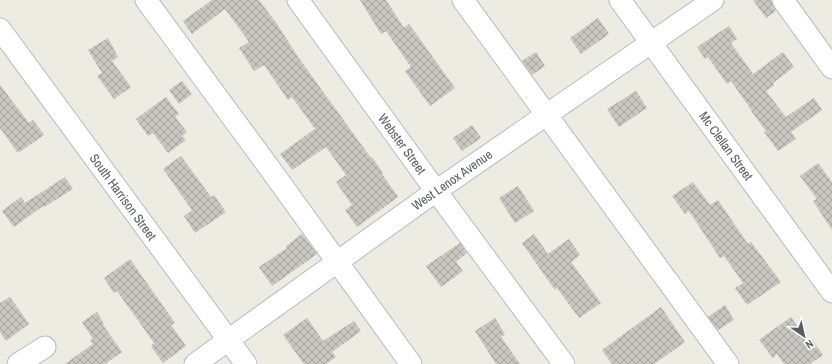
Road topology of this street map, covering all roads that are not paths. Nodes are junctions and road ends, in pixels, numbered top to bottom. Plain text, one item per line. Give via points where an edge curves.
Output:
1 (146, 0) edge
2 (298, 0) edge
3 (463, 0) edge
4 (620, 0) edge
5 (714, 0) edge
6 (783, 0) edge
7 (0, 29) edge
8 (651, 43) junction
9 (832, 68) edge
10 (547, 115) junction
11 (436, 191) junction
12 (336, 262) junction
13 (832, 292) edge
14 (229, 340) junction
15 (44, 347) dead end
16 (18, 364) edge
17 (194, 364) edge
18 (246, 364) edge
19 (411, 364) edge
20 (564, 364) edge
21 (728, 364) edge

1 - 12 street
2 - 11 street, Webster Street
3 - 10 street
4 - 8 street, Mc Clellan Street
5 - 8 street, West Lenox Avenue
6 - 9 street
7 - 14 street, South Harrison Street
8 - 10 street, West Lenox Avenue
8 - 13 street, Mc Clellan Street
10 - 11 street, West Lenox Avenue
10 - 21 street
11 - 12 street, West Lenox Avenue
11 - 20 street, Webster Street
12 - 14 street, West Lenox Avenue
12 - 19 street
14 - 17 street, West Lenox Avenue
14 - 18 street, South Harrison Street
15 - 16 street

